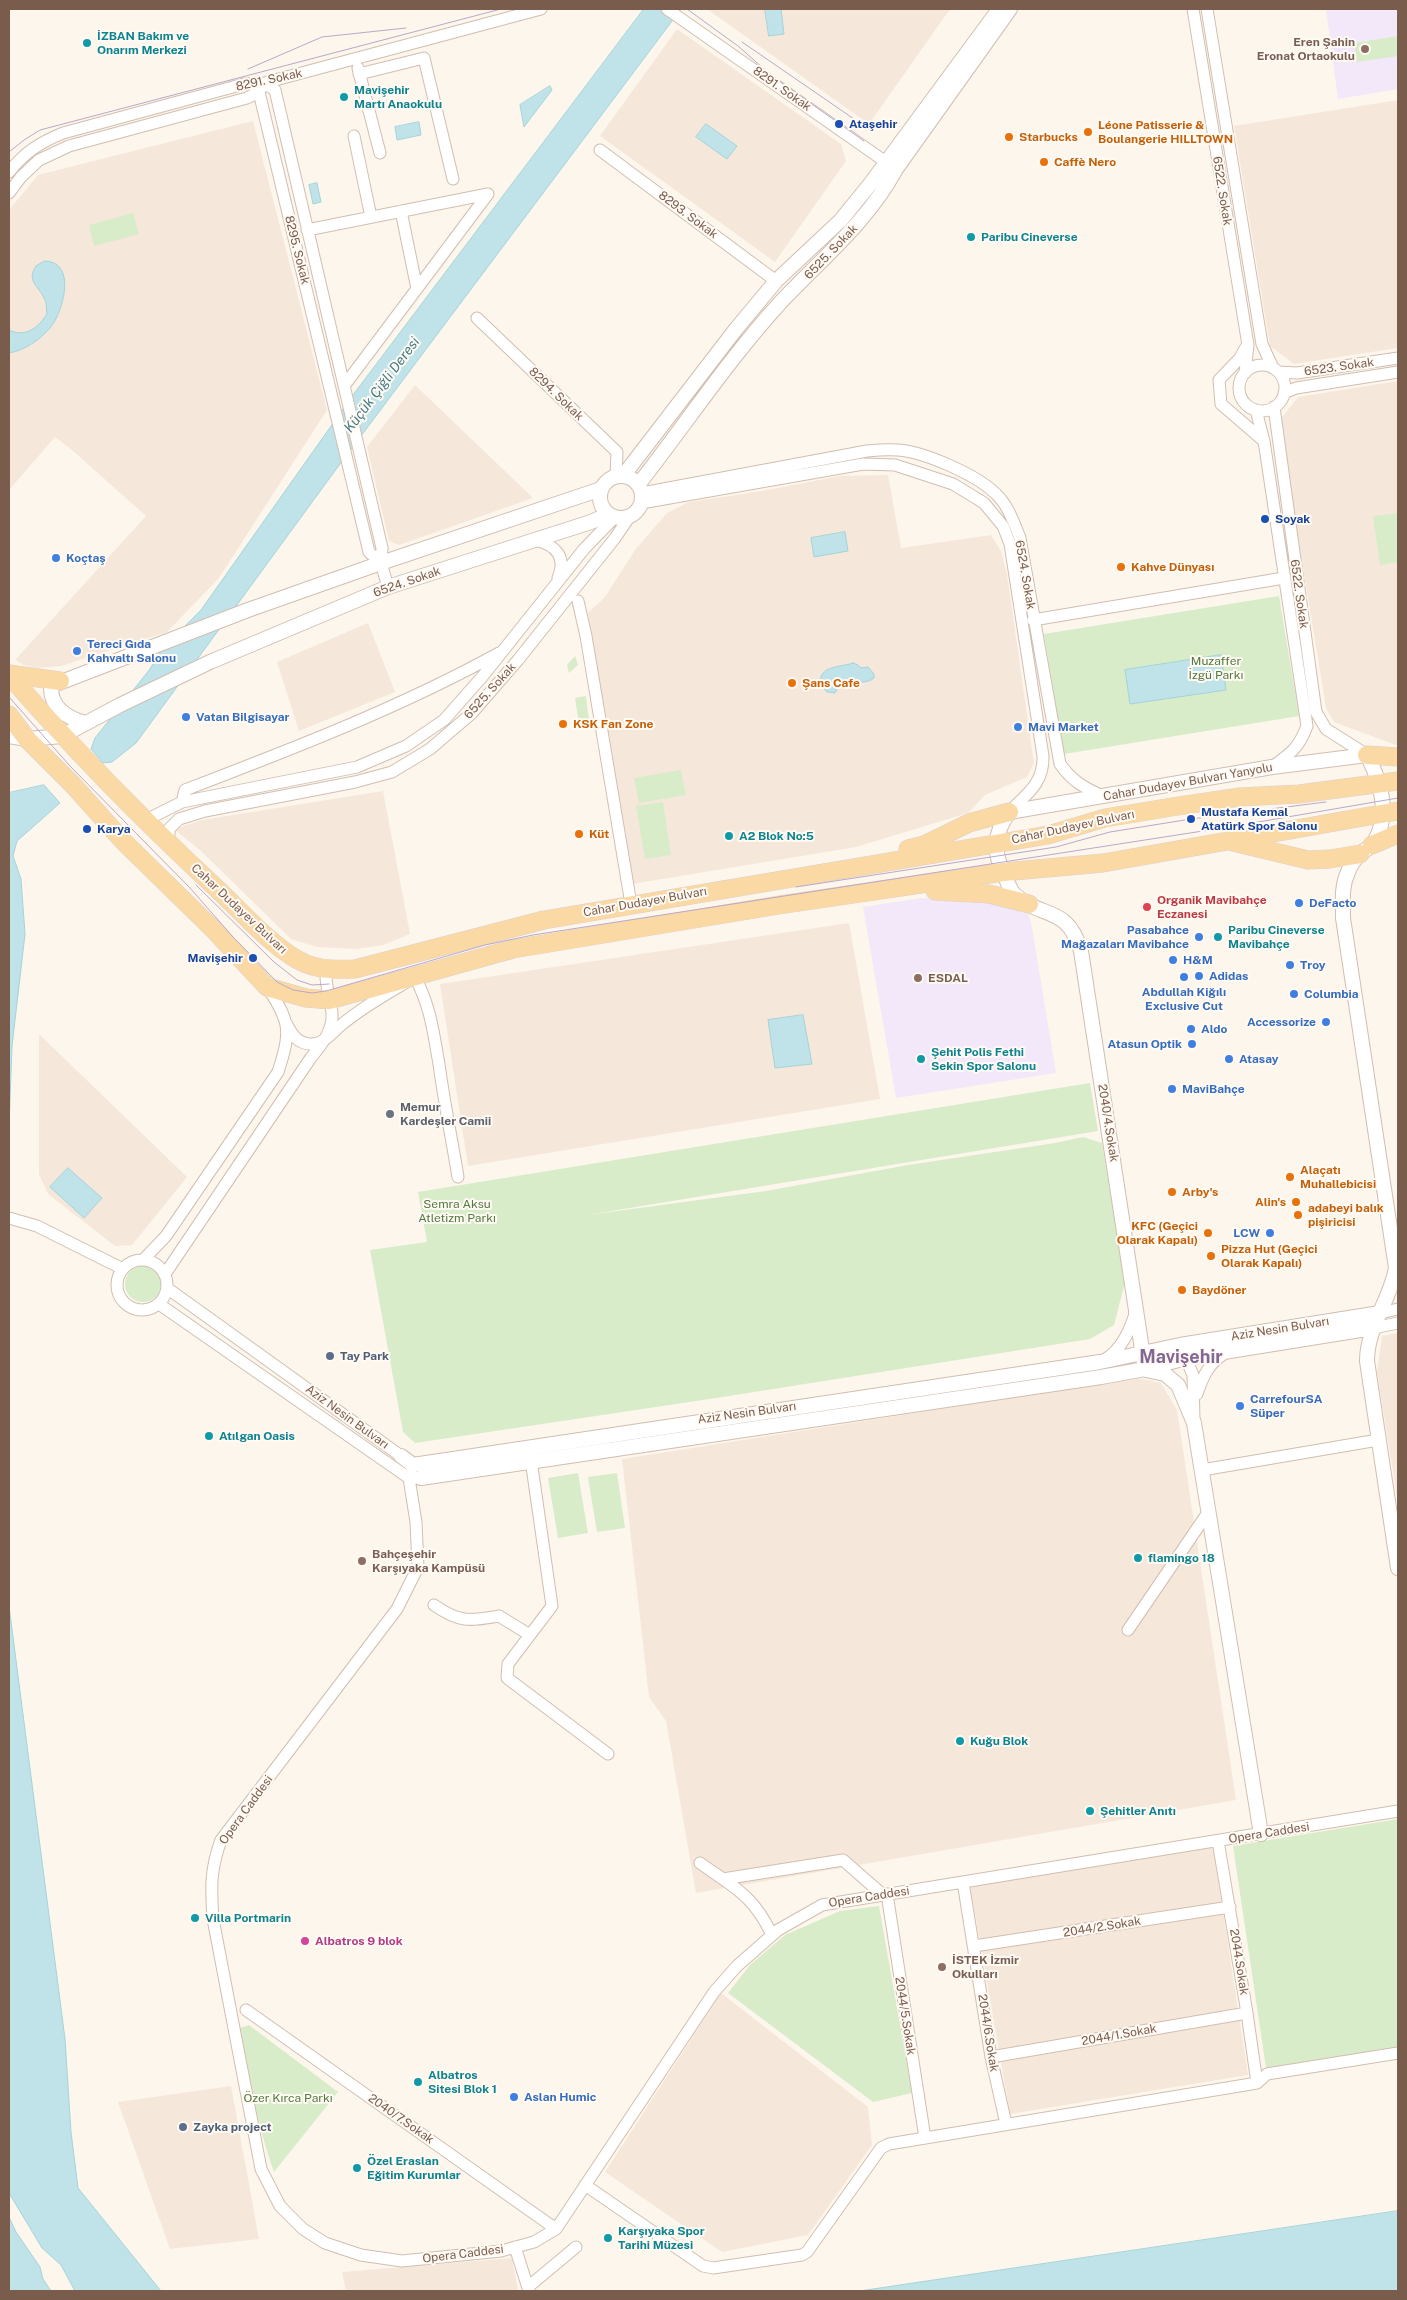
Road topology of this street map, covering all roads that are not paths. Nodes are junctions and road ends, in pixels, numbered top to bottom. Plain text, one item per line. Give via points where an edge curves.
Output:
1 (541, 9) edge
2 (667, 9) edge
3 (999, 9) edge
4 (1010, 9) edge
5 (1193, 9) edge
6 (1207, 9) edge
7 (356, 59) junction
8 (359, 74) junction
9 (261, 87) junction
10 (354, 136) dead end
11 (600, 150) dead end
12 (380, 153) dead end
13 (891, 166) junction
14 (9, 172) edge
15 (454, 179) dead end
16 (9, 193) edge
17 (401, 211) junction
18 (371, 217) junction
19 (307, 230) junction
20 (776, 281) junction
21 (417, 288) junction
22 (477, 318) dead end
23 (1248, 345) junction
24 (1398, 358) edge
25 (1276, 370) junction
26 (1245, 372) junction
27 (1398, 372) edge
28 (345, 390) junction
29 (1284, 393) junction
30 (1274, 407) junction
31 (1256, 410) junction
32 (1264, 441) junction
33 (620, 476) junction
34 (601, 489) junction
35 (640, 494) junction
36 (612, 516) junction
37 (630, 516) junction
38 (535, 540) junction
39 (381, 563) junction
40 (1284, 578) junction
41 (388, 587) junction
42 (552, 588) junction
43 (578, 601) dead end
44 (1033, 620) junction
45 (502, 651) junction
46 (9, 674) edge
47 (60, 681) junction
48 (9, 716) edge
49 (85, 723) junction
50 (9, 736) edge
51 (62, 736) junction
52 (27, 739) junction
53 (1367, 755) junction
54 (1398, 757) edge
55 (1272, 767) junction
56 (1398, 782) edge
57 (1380, 784) junction
58 (1103, 796) junction
59 (182, 802) junction
60 (1009, 812) junction
61 (1390, 812) edge
62 (144, 821) junction
63 (1398, 834) edge
64 (1228, 839) junction
65 (169, 844) junction
66 (996, 844) junction
67 (1366, 849) junction
68 (838, 869) junction
69 (1003, 872) junction
70 (877, 891) junction
71 (631, 904) junction
72 (1029, 904) junction
73 (326, 971) junction
74 (415, 977) junction
75 (267, 987) junction
76 (329, 1000) junction
77 (286, 1023) junction
78 (324, 1041) junction
79 (458, 1177) dead end
80 (9, 1218) edge
81 (143, 1260) junction
82 (123, 1269) junction
83 (1397, 1269) edge
84 (164, 1274) junction
85 (167, 1288) junction
86 (159, 1304) junction
87 (1398, 1309) edge
88 (1136, 1311) junction
89 (1380, 1313) junction
90 (1398, 1323) edge
91 (1373, 1328) junction
92 (1227, 1351) junction
93 (1183, 1352) junction
94 (1143, 1353) junction
95 (1100, 1362) junction
96 (1145, 1369) junction
97 (1195, 1401) junction
98 (1194, 1423) junction
99 (1378, 1440) junction
100 (401, 1456) joint
101 (531, 1460) junction
102 (1202, 1470) junction
103 (414, 1473) junction
104 (1209, 1511) junction
105 (1398, 1568) edge
106 (434, 1605) dead end
107 (1128, 1630) dead end
108 (530, 1635) junction
109 (608, 1754) dead end
110 (1398, 1811) edge
111 (1261, 1834) junction
112 (1218, 1841) junction
113 (700, 1864) dead end
114 (723, 1879) junction
115 (963, 1882) junction
116 (885, 1895) junction
117 (1230, 1907) junction
118 (772, 1935) junction
119 (974, 1946) junction
120 (246, 2010) dead end
121 (1247, 2013) junction
122 (1398, 2053) edge
123 (991, 2057) junction
124 (1257, 2084) junction
125 (1006, 2124) junction
126 (925, 2138) junction
127 (585, 2185) junction
128 (556, 2229) junction
129 (515, 2247) junction
130 (576, 2247) dead end
131 (528, 2289) edge

1 - 7 street, 8291. Sokak
2 - 13 street, 8291. Sokak
3 - 13 street, 6525. Sokak
4 - 13 street, 6525. Sokak
5 - 23 street, 6522. Sokak
6 - 25 street, 6522. Sokak via 1262,344
7 - 8 street
7 - 9 street, 8291. Sokak
8 - 12 street
8 - 15 street via 424,58
9 - 14 street, 8291. Sokak via 244,84 63,133 41,142 20,158
9 - 16 street, 8291. Sokak via 248,98 69,146 39,160
9 - 19 street, 8295. Sokak via 275,90
9 - 39 street, 8295. Sokak via 369,552
10 - 18 street
11 - 20 street, 8293. Sokak
13 - 20 street, 6525. Sokak via 841,220
13 - 35 street, 6525. Sokak via 885,190 854,230 779,305
17 - 18 street
17 - 21 street
17 - 21 street via 488,194
18 - 19 street
19 - 28 street, 8295. Sokak
20 - 33 street, 6525. Sokak
21 - 28 street
22 - 33 street, 8294. Sokak via 618,452
23 - 26 street, 6522. Sokak
23 - 32 street via 1219,380 1221,404
24 - 25 street, 6523. Sokak via 1293,373
25 - 26 street via 1255,366
25 - 29 street via 1283,379
26 - 31 street via 1239,391 1245,403
27 - 29 street, 6523. Sokak via 1296,388
28 - 39 street, 8295. Sokak via 382,548
29 - 30 street
30 - 31 street
30 - 53 street, 6522. Sokak via 1316,712 1326,729
31 - 32 street, 6522. Sokak
32 - 40 street, 6522. Sokak
33 - 34 street via 607,481
33 - 35 street
34 - 36 street via 600,503
34 - 39 street
35 - 37 street via 638,510
35 - 44 street, 6524. Sokak via 867,451 899,450 949,465 996,494 1010,514 1020,538
35 - 60 street, 6524. Sokak via 863,464 895,465 953,484 984,503 1002,526 1010,544 1043,756 1040,778
36 - 37 street
36 - 38 street, 6524. Sokak
36 - 42 street, 6525. Sokak
37 - 65 street, 6525. Sokak via 518,660 472,713 430,749 392,772 180,819 169,829
38 - 41 street, 6524. Sokak
38 - 42 street via 552,547 561,558 563,566
39 - 41 street
39 - 47 street
40 - 44 street
40 - 55 street, 6522. Sokak via 1307,726 1302,742
41 - 49 street, 6524. Sokak via 210,662
42 - 45 street, 6525. Sokak
43 - 71 street
44 - 58 street, 6524. Sokak via 1060,764 1079,785
45 - 59 street via 446,682 272,757 185,790
45 - 59 street, 6525. Sokak via 444,720 406,746 357,767
46 - 47 main road
46 - 51 main road, Cahar Dudayev Bulvarı
47 - 49 street via 51,686 50,695 69,718
48 - 52 main road
49 - 51 street, 6524. Sokak
50 - 52 street
51 - 52 street
51 - 62 main road, Cahar Dudayev Bulvarı
52 - 75 main road
53 - 54 main road
53 - 55 street, Cahar Dudayev Bulvarı Yanyolu
53 - 57 street
55 - 58 street, Cahar Dudayev Bulvarı Yanyolu
56 - 57 main road, Cahar Dudayev Bulvarı
57 - 61 street via 1383,801
57 - 66 main road, Cahar Dudayev Bulvarı via 1178,806 1105,818 1048,835
58 - 60 street, Cahar Dudayev Bulvarı Yanyolu
59 - 62 street, 6525. Sokak
60 - 66 street via 1000,825
60 - 68 main road via 969,823 924,845
61 - 64 main road, Cahar Dudayev Bulvarı
61 - 67 street
62 - 65 main road, Cahar Dudayev Bulvarı
63 - 67 main road
64 - 67 main road via 1236,844 1308,860 1330,859
64 - 69 main road, Cahar Dudayev Bulvarı via 1103,863
65 - 73 main road, Cahar Dudayev Bulvarı via 290,956
66 - 68 main road, Cahar Dudayev Bulvarı
66 - 69 street, 2040/4.Sokak
67 - 83 street via 1347,873 1342,892 1343,918
68 - 71 main road, Cahar Dudayev Bulvarı
69 - 70 main road, Cahar Dudayev Bulvarı
69 - 72 street, 2040/4.Sokak via 1013,892
70 - 72 main road via 951,890 989,894
70 - 74 main road, Cahar Dudayev Bulvarı via 513,949
71 - 73 main road, Cahar Dudayev Bulvarı via 544,920 354,969
72 - 88 street, 2040/4.Sokak via 1063,919 1077,937 1081,951
73 - 76 street
74 - 76 main road, Cahar Dudayev Bulvarı
74 - 78 street via 341,1025
74 - 79 street via 434,1029
75 - 76 main road, Cahar Dudayev Bulvarı via 306,998
75 - 77 street via 284,1011
76 - 78 street via 332,1023
77 - 78 street via 293,1036 305,1043
77 - 81 street via 287,1044 278,1072 166,1236
78 - 84 street
80 - 82 street via 37,1226
81 - 82 street
81 - 84 street via 156,1264
82 - 86 street via 117,1284 122,1300 136,1309
83 - 89 street
84 - 85 street
85 - 86 street
85 - 100 street, Aziz Nesin Bulvarı
86 - 103 street, Aziz Nesin Bulvarı
87 - 89 street
88 - 94 street, 2040/4.Sokak
88 - 95 street via 1123,1344
89 - 91 street
89 - 93 street, Aziz Nesin Bulvarı
90 - 91 street, Aziz Nesin Bulvarı
91 - 92 street, Aziz Nesin Bulvarı
91 - 99 street via 1367,1347 1367,1361
92 - 93 street, Aziz Nesin Bulvarı
92 - 97 street via 1208,1368
93 - 94 street, Aziz Nesin Bulvarı
93 - 96 street, Aziz Nesin Bulvarı
93 - 97 street via 1193,1374
94 - 95 street, Aziz Nesin Bulvarı
94 - 96 street, 2040/4.Sokak
95 - 103 street, Aziz Nesin Bulvarı
96 - 98 street via 1165,1374 1178,1385
96 - 101 street, Aziz Nesin Bulvarı
97 - 98 street
98 - 102 street
99 - 102 street
99 - 105 street
100 - 103 street, Aziz Nesin Bulvarı
101 - 103 street, Aziz Nesin Bulvarı
101 - 108 street via 552,1606
102 - 104 street
103 - 129 street, Opera Caddesi via 418,1567 397,1609 221,1840 213,1860 211,1878 214,1919 261,2169 280,2206 303,2229 325,2243 361,2255 402,2261
104 - 107 street
104 - 111 street
106 - 108 street via 452,1617 475,1620 499,1616
108 - 109 street via 508,1664 507,1678
110 - 111 street, Opera Caddesi
111 - 112 street, Opera Caddesi
112 - 115 street, Opera Caddesi
112 - 117 street, 2044.Sokak
113 - 114 street
114 - 116 street via 843,1860
114 - 118 street via 753,1902
115 - 116 street, Opera Caddesi
115 - 119 street, 2044/6.Sokak
116 - 118 street, Opera Caddesi via 822,1905
116 - 126 street, 2044/5.Sokak
117 - 119 street, 2044/2.Sokak
117 - 121 street, 2044.Sokak
118 - 127 street, Opera Caddesi via 714,1992
119 - 123 street, 2044/6.Sokak
120 - 128 street, 2040/7.Sokak
121 - 123 street, 2044/1.Sokak
121 - 124 street, 2044.Sokak
122 - 124 street via 1267,2074
123 - 125 street, 2044/6.Sokak
124 - 125 street
125 - 126 street
126 - 127 street via 881,2148 807,2252 713,2268 703,2266
127 - 128 street, Opera Caddesi
128 - 129 street, Opera Caddesi via 534,2242
129 - 131 street
130 - 131 street

